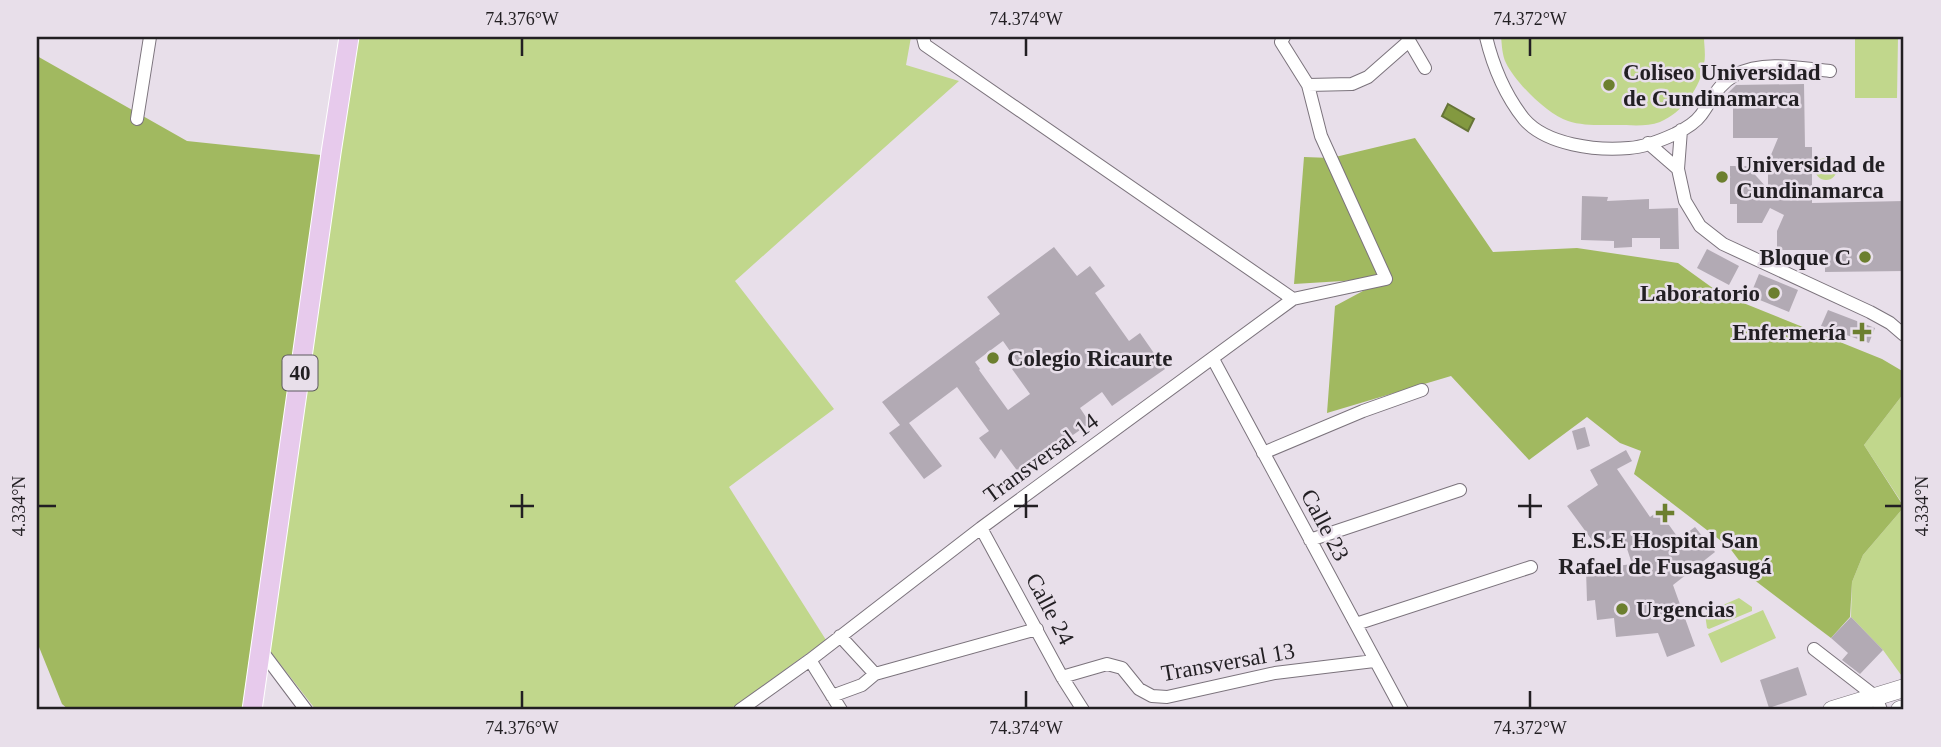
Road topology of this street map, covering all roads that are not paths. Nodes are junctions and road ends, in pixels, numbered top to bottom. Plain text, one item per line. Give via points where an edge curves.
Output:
1 (150, 37) edge
2 (349, 37) edge
3 (923, 37) edge
4 (1284, 37) edge
5 (1486, 37) edge
6 (1408, 39) edge
7 (1425, 68) dead end
8 (1830, 71) dead end
9 (1308, 85) junction
10 (137, 119) dead end
11 (1681, 130) junction
12 (1648, 143) junction
13 (1678, 169) junction
14 (1293, 299) junction
15 (1904, 335) edge
16 (1213, 359) junction
17 (1422, 390) dead end
18 (1263, 453) junction
19 (1460, 490) dead end
20 (981, 528) junction
21 (1310, 540) junction
22 (1531, 567) dead end
23 (1356, 624) junction
24 (1037, 629) junction
25 (840, 636) junction
26 (1814, 649) dead end
27 (261, 650) junction
28 (810, 660) junction
29 (1374, 661) junction
30 (875, 674) junction
31 (1062, 677) junction
32 (1904, 688) edge
33 (832, 696) junction
34 (1879, 704) edge
35 (303, 709) edge
36 (252, 710) edge
37 (740, 710) edge
38 (841, 710) edge
39 (1083, 710) edge
40 (1402, 710) edge
41 (1832, 710) edge

1 - 10 street
2 - 27 main road, 40
3 - 14 street via 925,45
4 - 9 street via 1281,42
5 - 12 street via 1506,92 1525,120 1545,135 1589,148
6 - 7 street
6 - 9 street via 1368,77 1352,84
8 - 11 street via 1753,68 1719,87 1700,117
9 - 14 street, Transversal 14 via 1321,136 1385,279
11 - 12 street
11 - 13 street
12 - 13 street
13 - 15 street via 1685,201 1700,226 1723,244 1870,312
14 - 16 street, Transversal 14
16 - 18 street, Calle 23
16 - 20 street, Transversal 14
17 - 18 street
18 - 21 street, Calle 23
19 - 21 street
20 - 24 street, Calle 24
20 - 25 street, Transversal 14
21 - 23 street, Calle 23
22 - 23 street
23 - 29 street, Calle 23
24 - 30 street
24 - 31 street, Calle 24
25 - 28 street, Transversal 14
25 - 30 street
26 - 34 street
27 - 35 street
27 - 36 main road, 40
28 - 33 street
28 - 37 street, Transversal 14
29 - 31 street, Transversal 13 via 1275,673 1167,697 1139,689 1122,668 1107,664
29 - 40 street, Calle 23
30 - 33 street via 862,685
31 - 39 street, Calle 24
32 - 34 main road
33 - 38 street
34 - 41 main road

